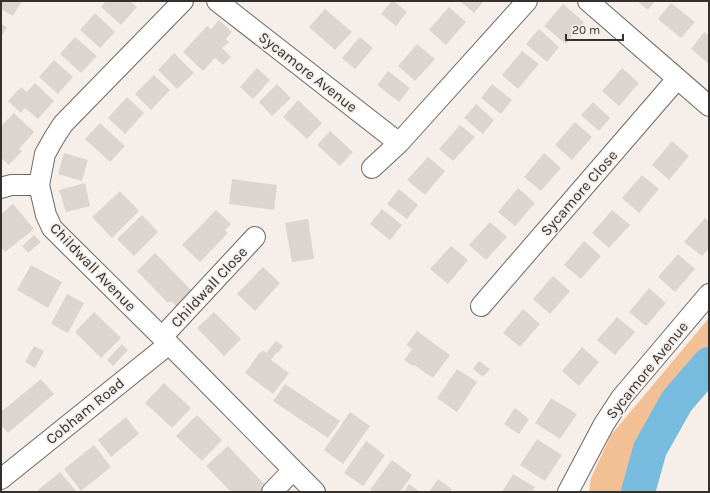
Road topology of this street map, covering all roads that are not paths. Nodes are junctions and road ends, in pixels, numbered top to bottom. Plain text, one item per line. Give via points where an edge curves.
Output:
1 (183, 1) edge
2 (217, 1) edge
3 (527, 1) edge
4 (588, 1) edge
5 (677, 79) junction
6 (709, 106) edge
7 (399, 143) junction
8 (372, 168) dead end
9 (39, 185) junction
10 (1, 188) edge
11 (255, 237) dead end
12 (709, 294) edge
13 (481, 306) dead end
14 (165, 341) junction
15 (293, 470) junction
16 (1, 479) edge
17 (272, 492) edge
18 (316, 492) edge
19 (568, 492) edge

1 - 9 street, Childwall Avenue via 63,124 45,154
2 - 7 street, Sycamore Avenue
3 - 7 street
4 - 5 street
5 - 6 street
5 - 13 street, Sycamore Close
7 - 8 street
9 - 10 street
9 - 14 street, Childwall Avenue via 52,228
11 - 14 street, Childwall Close
12 - 19 street, Sycamore Avenue via 621,398 604,424
14 - 15 street, Childwall Avenue
14 - 16 street, Cobham Road
15 - 17 street
15 - 18 street, Childwall Avenue

